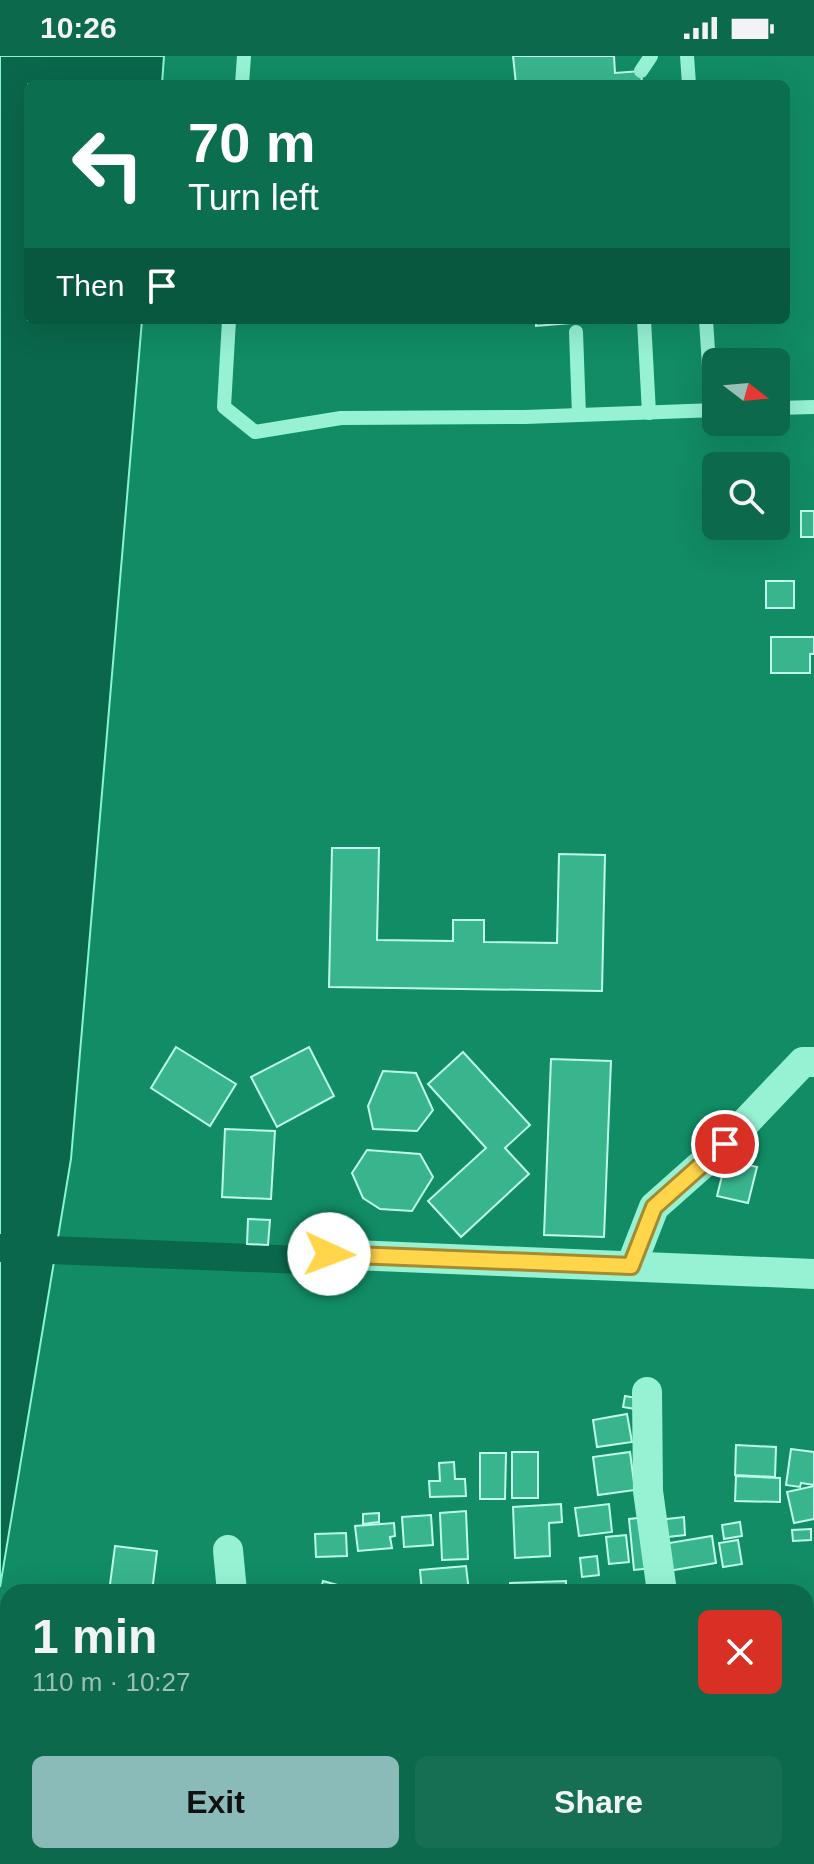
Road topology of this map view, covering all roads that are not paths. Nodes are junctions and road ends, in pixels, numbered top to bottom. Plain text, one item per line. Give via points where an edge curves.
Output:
1 (244, 56) edge
2 (651, 56) edge
3 (687, 56) edge
4 (641, 71) dead end
5 (242, 80) edge
6 (689, 80) edge
7 (229, 324) edge
8 (644, 324) edge
9 (706, 324) edge
10 (576, 332) dead end
11 (708, 348) edge
12 (814, 407) edge
13 (790, 408) edge
14 (702, 411) edge
15 (649, 413) junction
16 (579, 415) junction
17 (814, 1062) edge
18 (329, 1254) dead end
19 (631, 1266) junction
20 (814, 1274) edge
21 (647, 1392) dead end
22 (228, 1550) dead end
23 (231, 1584) edge
24 (661, 1584) edge

1 - 5 lane
2 - 4 lane
3 - 6 lane
7 - 16 lane via 224,407 255,432 341,418
8 - 15 lane
9 - 11 lane
10 - 16 lane
12 - 13 lane
14 - 15 lane
15 - 16 lane
17 - 19 street via 803,1062 725,1144 654,1207
18 - 19 street
19 - 20 street
21 - 24 street via 648,1491
22 - 23 street

